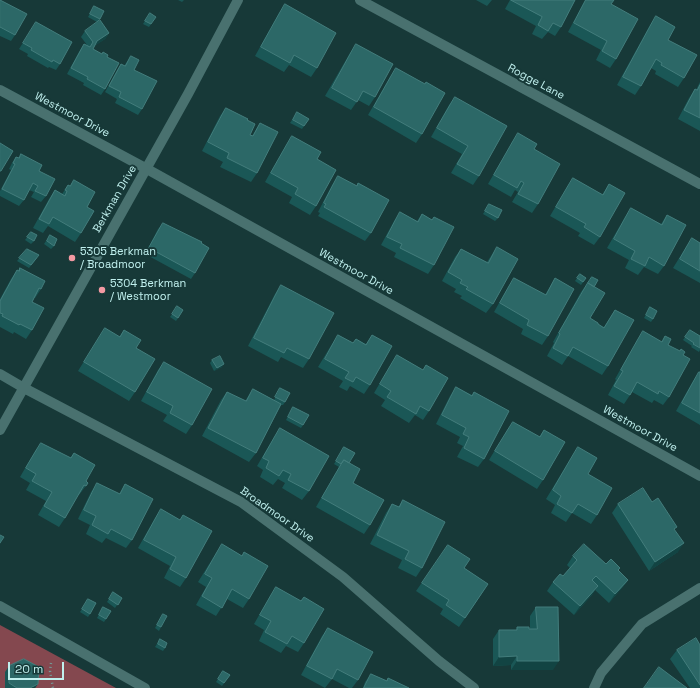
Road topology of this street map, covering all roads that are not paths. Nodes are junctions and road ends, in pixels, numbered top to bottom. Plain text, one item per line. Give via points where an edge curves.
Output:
1 (238, 0) edge
2 (360, 0) edge
3 (0, 90) edge
4 (147, 168) junction
5 (700, 184) edge
6 (0, 374) edge
7 (24, 388) junction
8 (0, 430) edge
9 (700, 476) edge
10 (700, 588) edge
11 (0, 606) edge
12 (145, 688) edge
13 (474, 688) edge
14 (594, 688) edge

1 - 4 street, Berkman Drive
2 - 5 street, Rogge Lane
3 - 4 street, Westmoor Drive
4 - 7 street, Berkman Drive
4 - 9 street, Westmoor Drive
6 - 7 street, Broadmoor Drive
7 - 8 street, Berkman Drive
7 - 13 street, Broadmoor Drive via 241,502 343,577
10 - 14 street via 642,624 601,673
11 - 12 street

